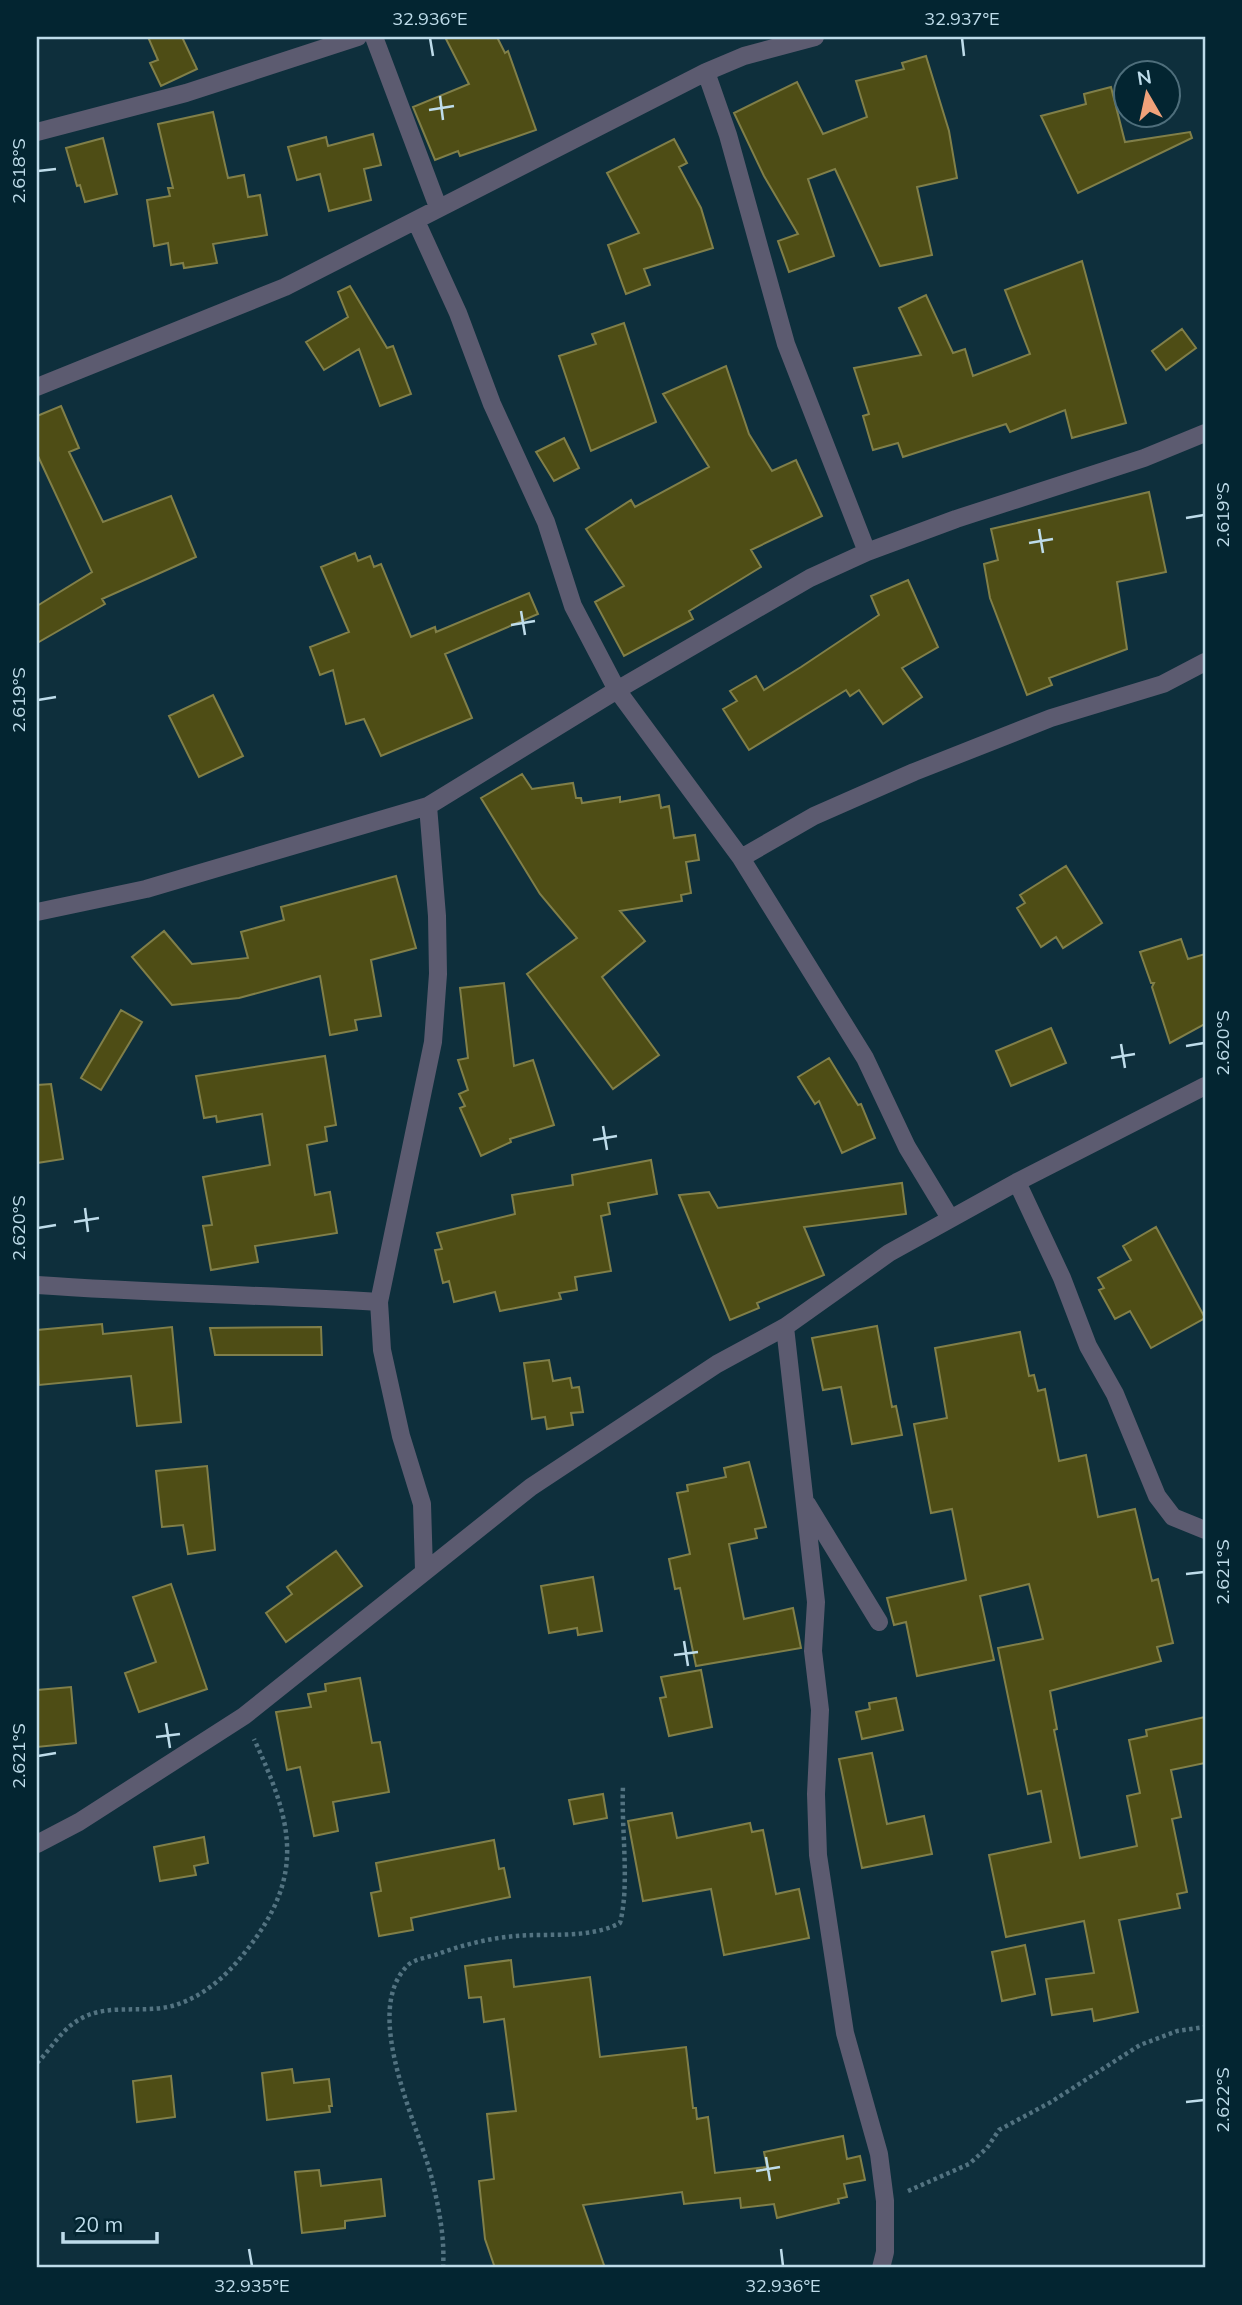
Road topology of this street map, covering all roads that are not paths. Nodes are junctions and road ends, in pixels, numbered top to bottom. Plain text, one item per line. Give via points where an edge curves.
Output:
1 (358, 37) edge
2 (374, 37) edge
3 (815, 37) edge
4 (706, 72) junction
5 (37, 132) edge
6 (438, 208) junction
7 (416, 222) junction
8 (37, 387) edge
9 (1205, 433) edge
10 (867, 552) junction
11 (1205, 662) edge
12 (617, 690) junction
13 (428, 806) junction
14 (741, 858) junction
15 (37, 912) edge
16 (1205, 1086) edge
17 (1017, 1182) junction
18 (950, 1218) junction
19 (37, 1284) edge
20 (379, 1302) junction
21 (785, 1327) junction
22 (805, 1502) junction
23 (1205, 1530) edge
24 (425, 1570) junction
25 (879, 1622) dead end
26 (37, 1844) edge
27 (881, 2268) edge

1 - 5 street via 186,93
2 - 6 street
3 - 4 street via 744,56
4 - 6 street
4 - 10 street via 786,344
6 - 7 street
7 - 8 street via 285,287
7 - 12 street via 546,522 573,606
9 - 10 street
10 - 12 street via 789,590
11 - 14 street via 1163,684 1051,718 914,772 814,816
12 - 13 street
12 - 14 street
13 - 15 street via 146,889
13 - 20 street via 437,928 433,1042
14 - 18 street via 864,1058 907,1147
16 - 17 street
17 - 18 street
17 - 23 street via 1157,1496 1173,1517
18 - 21 street via 889,1253
19 - 20 street
20 - 24 street via 382,1350 422,1504
21 - 22 street
21 - 24 street via 718,1364 531,1487
22 - 25 street
22 - 27 street via 816,1602 813,1651 820,1710 818,1855 845,2033 879,2154 885,2201
24 - 26 street via 244,1716

